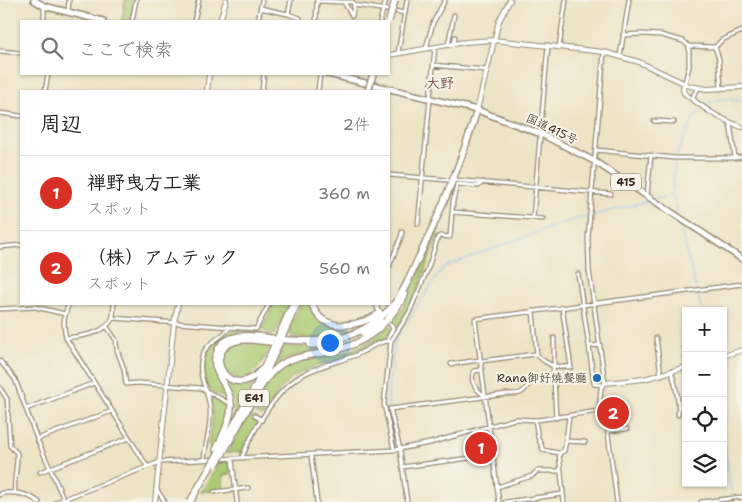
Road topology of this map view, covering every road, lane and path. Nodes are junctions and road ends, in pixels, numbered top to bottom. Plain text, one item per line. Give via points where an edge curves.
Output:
1 (34, 0) edge
2 (69, 0) edge
3 (136, 0) edge
4 (199, 0) edge
5 (226, 0) edge
6 (262, 0) edge
7 (291, 0) edge
8 (386, 0) edge
9 (393, 0) edge
10 (407, 0) edge
11 (445, 0) edge
12 (510, 0) edge
13 (566, 0) edge
14 (629, 0) edge
15 (318, 1) edge
16 (344, 2) junction
17 (353, 2) edge
18 (44, 6) junction
19 (260, 8) junction
20 (385, 9) junction
21 (395, 11) dead end
22 (404, 13) junction
23 (68, 14) junction
24 (288, 14) junction
25 (454, 15) dead end
26 (352, 16) junction
27 (44, 20) edge
28 (98, 20) edge
29 (132, 20) edge
30 (194, 20) edge
31 (220, 20) edge
32 (258, 20) edge
33 (300, 20) edge
34 (316, 20) edge
35 (351, 20) edge
36 (380, 20) edge
37 (387, 20) edge
38 (742, 31) edge
39 (624, 35) junction
40 (455, 37) dead end
41 (494, 40) junction
42 (454, 44) junction
43 (448, 45) junction
44 (548, 45) junction
45 (689, 46) junction
46 (435, 47) junction
47 (559, 47) junction
48 (715, 47) junction
49 (426, 48) junction
50 (0, 51) edge
51 (604, 52) junction
52 (20, 53) edge
53 (398, 54) junction
54 (390, 55) edge
55 (620, 56) junction
56 (433, 65) junction
57 (486, 70) junction
58 (48, 75) edge
59 (209, 75) edge
60 (264, 75) edge
61 (320, 75) edge
62 (372, 75) edge
63 (346, 76) edge
64 (684, 85) junction
65 (742, 87) edge
66 (698, 88) junction
67 (384, 89) edge
68 (721, 89) junction
69 (45, 90) edge
70 (207, 90) edge
71 (262, 90) edge
72 (318, 90) edge
73 (366, 90) edge
74 (390, 90) edge
75 (430, 98) junction
76 (693, 100) junction
77 (477, 110) junction
78 (0, 113) edge
79 (20, 116) edge
80 (654, 120) dead end
81 (674, 122) dead end
82 (730, 123) junction
83 (742, 127) edge
84 (541, 134) junction
85 (596, 150) junction
86 (651, 156) junction
87 (742, 157) edge
88 (735, 158) junction
89 (594, 161) junction
90 (390, 174) edge
91 (423, 178) junction
92 (448, 180) dead end
93 (454, 180) dead end
94 (483, 182) junction
95 (536, 187) junction
96 (591, 193) junction
97 (611, 194) dead end
98 (646, 196) junction
99 (452, 212) junction
100 (533, 218) junction
101 (542, 219) dead end
102 (418, 224) dead end
103 (402, 232) dead end
104 (20, 245) edge
105 (0, 247) edge
106 (742, 252) edge
107 (736, 255) junction
108 (742, 259) edge
109 (390, 264) edge
110 (578, 274) dead end
111 (742, 284) edge
112 (403, 295) junction
113 (594, 303) junction
114 (583, 304) junction
115 (69, 305) edge
116 (114, 305) edge
117 (178, 305) edge
118 (268, 305) edge
119 (293, 305) edge
120 (297, 305) edge
121 (313, 305) edge
122 (376, 305) edge
123 (562, 307) junction
124 (0, 309) edge
125 (378, 310) dead end
126 (533, 311) junction
127 (65, 314) junction
128 (112, 318) junction
129 (174, 322) junction
130 (390, 324) dead end
131 (107, 327) junction
132 (229, 328) junction
133 (66, 338) junction
134 (554, 338) dead end
135 (656, 338) dead end
136 (278, 341) junction
137 (389, 341) junction
138 (600, 345) junction
139 (589, 346) junction
140 (742, 350) edge
141 (538, 355) junction
142 (727, 355) edge
143 (481, 360) junction
144 (0, 361) edge
145 (266, 363) junction
146 (450, 364) dead end
147 (554, 366) junction
148 (682, 368) edge
149 (482, 370) junction
150 (671, 372) junction
151 (661, 375) junction
152 (554, 378) junction
153 (94, 383) junction
154 (604, 384) junction
155 (168, 385) junction
156 (0, 388) edge
157 (204, 390) junction
158 (485, 396) junction
159 (252, 401) junction
160 (228, 402) tunnel mouth
161 (26, 409) junction
162 (112, 411) junction
163 (599, 411) junction
164 (678, 415) dead end
165 (255, 416) tunnel mouth
166 (568, 416) junction
167 (556, 418) junction
168 (262, 420) junction
169 (535, 420) junction
170 (489, 425) junction
171 (627, 429) dead end
172 (608, 431) junction
173 (129, 438) junction
174 (37, 439) junction
175 (566, 441) junction
176 (584, 442) dead end
177 (394, 450) junction
178 (400, 450) junction
179 (219, 452) junction
180 (559, 453) junction
181 (311, 455) junction
182 (493, 455) junction
183 (232, 458) junction
184 (242, 458) junction
185 (204, 460) junction
186 (160, 462) junction
187 (147, 466) junction
188 (402, 467) junction
189 (50, 468) junction
190 (560, 471) junction
191 (40, 472) dead end
192 (497, 487) junction
193 (248, 488) dead end
194 (156, 490) junction
195 (236, 490) junction
196 (15, 492) junction
197 (214, 492) dead end
198 (564, 494) junction
199 (0, 495) edge
200 (742, 497) edge
201 (64, 500) edge
202 (39, 502) edge
203 (56, 502) edge
204 (155, 502) edge
205 (165, 502) edge
206 (191, 502) edge
207 (237, 502) edge
208 (317, 502) edge
209 (407, 502) edge
210 (499, 502) edge
211 (504, 502) edge
212 (564, 502) edge
213 (617, 502) edge
214 (701, 502) edge

1 - 18 highway
2 - 23 street
3 - 29 street
4 - 30 street
5 - 31 street
6 - 19 street
7 - 24 street
8 - 20 street
9 - 37 highway, bridge
10 - 22 street
11 - 49 street via 432,23
12 - 41 street
13 - 47 street
14 - 39 street
15 - 16 street
15 - 34 street
16 - 17 street
16 - 26 street
17 - 20 street
17 - 26 street
18 - 23 highway
18 - 27 street
19 - 24 street
19 - 32 street
20 - 36 street
21 - 22 street
22 - 53 street
23 - 28 highway
24 - 33 street
25 - 43 street
26 - 35 street
38 - 48 street
39 - 45 street via 662,35
39 - 55 street
40 - 42 street
41 - 42 street
41 - 44 street
41 - 57 street
42 - 43 street
43 - 46 street
44 - 47 street
44 - 84 street
45 - 48 street
45 - 64 street via 689,67
46 - 49 street
46 - 56 street
47 - 51 street
48 - 68 street
49 - 53 street
50 - 52 street
51 - 55 street
51 - 85 street
53 - 54 street
55 - 64 street
56 - 57 street
56 - 75 street
57 - 77 street
58 - 69 street
59 - 70 street
60 - 71 street
61 - 72 street
62 - 73 highway, bridge
63 - 67 highway, 国道415号 / 415
64 - 66 street
64 - 76 street via 684,93
65 - 68 street
66 - 68 street
66 - 76 street
74 - 75 highway, 国道415号 / 415
75 - 77 highway, 国道415号 / 415
75 - 91 street
76 - 82 street
77 - 84 highway, 国道415号 / 415
77 - 112 highway via 455,174
78 - 79 street
80 - 81 street
82 - 83 street
82 - 88 street
84 - 89 highway, 国道415号 / 415
84 - 95 street
85 - 86 street
85 - 89 street
86 - 88 street
86 - 98 street
87 - 88 street
89 - 96 street
89 - 98 highway, 国道415号 / 415
90 - 91 street
91 - 92 street
91 - 102 street
93 - 94 street
94 - 95 street
94 - 99 street via 478,186 457,184
95 - 96 street
95 - 100 street
96 - 97 street
96 - 113 street via 588,237
98 - 107 highway, 国道415号 / 415
99 - 100 street
99 - 137 street via 450,237 438,238 409,312
100 - 101 street
103 - 109 street
104 - 105 street
106 - 107 street
107 - 108 highway, 国道415号 / 415
110 - 114 street
111 - 113 street
112 - 121 highway via 379,314 353,325 333,324 321,319
112 - 136 highway via 375,322 353,334 330,340
112 - 159 highway via 396,311 372,335 353,346 288,361 271,374
113 - 114 street
113 - 138 street
114 - 123 street
114 - 139 street
115 - 127 street
116 - 128 street
117 - 129 street
118 - 132 street via 256,329
119 - 136 highway, E41
120 - 136 highway, E41
122 - 125 street
123 - 126 street
123 - 147 street via 571,367
124 - 127 street via 35,307
126 - 141 street
126 - 143 street via 475,319
127 - 133 street
128 - 129 street
128 - 131 street
129 - 132 street
129 - 155 street
130 - 137 street via 393,328
131 - 133 street
131 - 155 street via 116,340 126,384
132 - 157 street via 212,342 202,357 200,370
133 - 153 street
134 - 147 street
135 - 151 street
136 - 145 highway, E41
136 - 145 highway via 233,342 223,350 219,362 224,376 243,382 256,375
136 - 159 highway, E41
136 - 179 highway via 235,337 222,343 218,349 215,365 231,401
137 - 168 street via 380,341 358,354 305,373 279,395
137 - 177 street via 384,404
138 - 139 street
138 - 154 street
139 - 154 street via 594,384
140 - 142 street
141 - 143 street
141 - 147 street
143 - 146 street
143 - 149 street
144 - 161 street via 14,375
145 - 179 highway, E41
147 - 152 street
148 - 150 street
149 - 158 street
149 - 158 street via 474,371 472,376 476,388
150 - 151 street
150 - 164 street
151 - 154 street
152 - 158 street via 531,382 521,394
152 - 167 street
153 - 161 street
153 - 162 street
154 - 163 street
155 - 157 street
155 - 186 street
156 - 196 street via 7,399 10,446 17,453
157 - 160 street
157 - 185 street via 210,408
158 - 170 street
158 - 178 street via 390,409
159 - 179 highway, E41
161 - 174 street
162 - 173 street
162 - 174 street
163 - 166 street
163 - 172 street via 604,414
165 - 168 street
166 - 167 street
166 - 175 street
167 - 169 street
168 - 184 street
169 - 170 street via 514,419
169 - 180 street via 544,450
170 - 178 street
170 - 182 street
171 - 172 street
172 - 213 street
173 - 187 street
173 - 189 street
174 - 189 street
175 - 176 street
175 - 180 street via 564,451
177 - 178 street
177 - 181 street
178 - 188 street
179 - 206 highway, E41, bridge
179 - 206 highway, E41, bridge
180 - 190 street
181 - 184 street
181 - 208 street
182 - 188 street
182 - 192 street
183 - 184 street
183 - 185 street
183 - 195 street
185 - 186 street
186 - 187 street
186 - 194 street
187 - 201 street
188 - 209 street
189 - 191 street
189 - 201 street
190 - 192 street via 536,471 532,476
190 - 198 street
192 - 210 street
193 - 195 street
194 - 204 street
194 - 205 street
195 - 197 street
195 - 207 street
196 - 199 street
196 - 202 street
198 - 211 street
198 - 212 street
200 - 214 street
201 - 203 street

